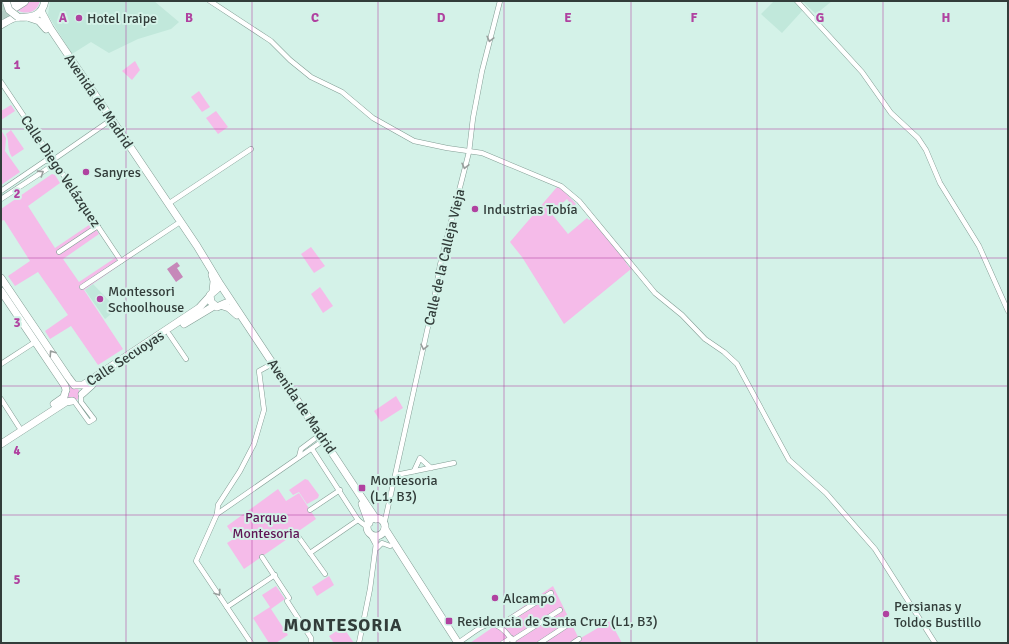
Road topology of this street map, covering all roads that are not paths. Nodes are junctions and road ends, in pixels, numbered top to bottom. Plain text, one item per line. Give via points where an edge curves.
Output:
1 (24, 1) edge
2 (45, 1) edge
3 (210, 1) edge
4 (500, 1) edge
5 (797, 1) edge
6 (10, 3) edge
7 (41, 11) junction
8 (18, 17) junction
9 (30, 18) junction
10 (1, 25) edge
11 (1, 82) edge
12 (108, 122) junction
13 (251, 149) dead end
14 (469, 152) junction
15 (53, 160) junction
16 (1, 191) edge
17 (1, 199) edge
18 (168, 204) junction
19 (177, 224) junction
20 (98, 226) junction
21 (59, 252) dead end
22 (121, 261) junction
23 (1, 278) edge
24 (82, 287) dead end
25 (1, 290) edge
26 (226, 293) junction
27 (211, 294) junction
28 (214, 306) junction
29 (223, 306) junction
30 (1008, 311) edge
31 (169, 334) junction
32 (36, 342) junction
33 (186, 359) dead end
34 (1, 364) edge
35 (270, 365) junction
36 (75, 385) junction
37 (65, 391) junction
38 (81, 395) junction
39 (1, 399) edge
40 (73, 401) junction
41 (19, 427) junction
42 (1, 438) edge
43 (319, 440) junction
44 (1, 444) edge
45 (312, 449) junction
46 (299, 457) junction
47 (454, 463) dead end
48 (431, 468) junction
49 (414, 471) junction
50 (396, 475) junction
51 (340, 490) junction
52 (310, 510) dead end
53 (217, 514) junction
54 (358, 520) junction
55 (377, 528) junction
56 (297, 535) dead end
57 (390, 546) junction
58 (377, 548) junction
59 (310, 554) junction
60 (262, 556) dead end
61 (326, 574) dead end
62 (274, 575) junction
63 (551, 593) dead end
64 (227, 607) junction
65 (560, 610) dead end
66 (569, 624) dead end
67 (500, 625) junction
68 (579, 639) dead end
69 (513, 640) edge
70 (251, 643) edge
71 (307, 643) edge
72 (311, 643) edge
73 (359, 643) edge
74 (453, 643) edge
75 (458, 643) edge
76 (503, 643) edge
77 (540, 643) edge
78 (573, 643) edge
79 (935, 643) edge

1 - 6 highway
2 - 7 main road
3 - 14 street via 271,40 311,77 342,92 373,118 414,141
4 -> 14 street, Calle de la Calleja Vieja via 481,79
5 - 30 street via 862,72 891,113 918,138 940,183 979,246
6 - 8 main road, bridge via 9,10
7 - 9 main road
7 - 18 main road, Avenida de Madrid
8 - 9 main road
8 - 10 main road
9 - 12 main road, Avenida de Madrid via 43,25
11 - 15 street, Calle Diego Velázquez
12 - 15 street
12 - 19 main road, Avenida de Madrid
13 - 18 street
14 -> 50 street, Calle de la Calleja Vieja via 440,265
14 - 79 street via 482,153 566,189 579,201 655,293 712,345 738,364 789,460 826,493 875,549
15 - 16 street via 45,161
17 -> 15 street via 50,167
15 - 20 street, Calle Diego Velázquez
18 - 26 main road, Avenida de Madrid
19 - 22 street
19 - 27 main road, Avenida de Madrid via 212,276
20 - 21 street
20 - 22 street, Calle Diego Velázquez
22 - 24 street
36 -> 23 main road
25 - 32 main road
26 - 27 main road via 220,289
26 - 29 main road via 227,301
26 - 55 main road, Avenida de Madrid
27 - 28 main road
27 - 36 main road, Calle Secuoyas via 199,308 131,354 84,385
28 - 29 main road
28 - 31 main road, Calle Secuoyas
29 - 35 main road, Avenida de Madrid via 235,312
31 - 33 street
31 - 38 main road, Calle Secuoyas via 86,389
32 - 34 street
32 - 37 main road via 65,386
35 - 43 main road, Avenida de Madrid
35 - 53 street via 259,371 264,410 254,444 218,505
36 - 37 main road via 69,386
36 - 38 main road via 80,389
37 - 40 main road via 67,398
37 - 41 main road via 61,399
38 - 40 main road
38 - 40 street via 81,402 92,420
39 - 41 street
40 - 44 main road via 64,403
41 - 42 main road
43 - 45 street
43 - 46 street via 301,449
43 - 55 main road, Avenida de Madrid
45 - 46 street
45 - 51 street
46 - 53 street
47 - 48 street
48 - 49 street
48 - 49 street via 420,458
49 - 50 street
50 - 55 street, Calle de la Calleja Vieja via 388,513
51 - 52 street
51 - 54 street
53 -> 64 street via 196,561
54 - 55 street
54 - 59 street
55 - 57 main road, Avenida de Madrid
55 - 58 street
55 - 75 main road, Avenida de Madrid
56 - 59 street
57 - 58 street via 382,543
57 - 74 main road, Avenida de Madrid
58 - 73 street
59 - 61 street
60 - 62 street
62 - 64 street
62 - 72 street via 311,638
63 - 67 street
64 - 70 street
65 - 69 street
66 - 77 street
67 - 69 street
67 - 75 street via 487,624
68 - 78 street
69 - 76 street
71 - 72 street

